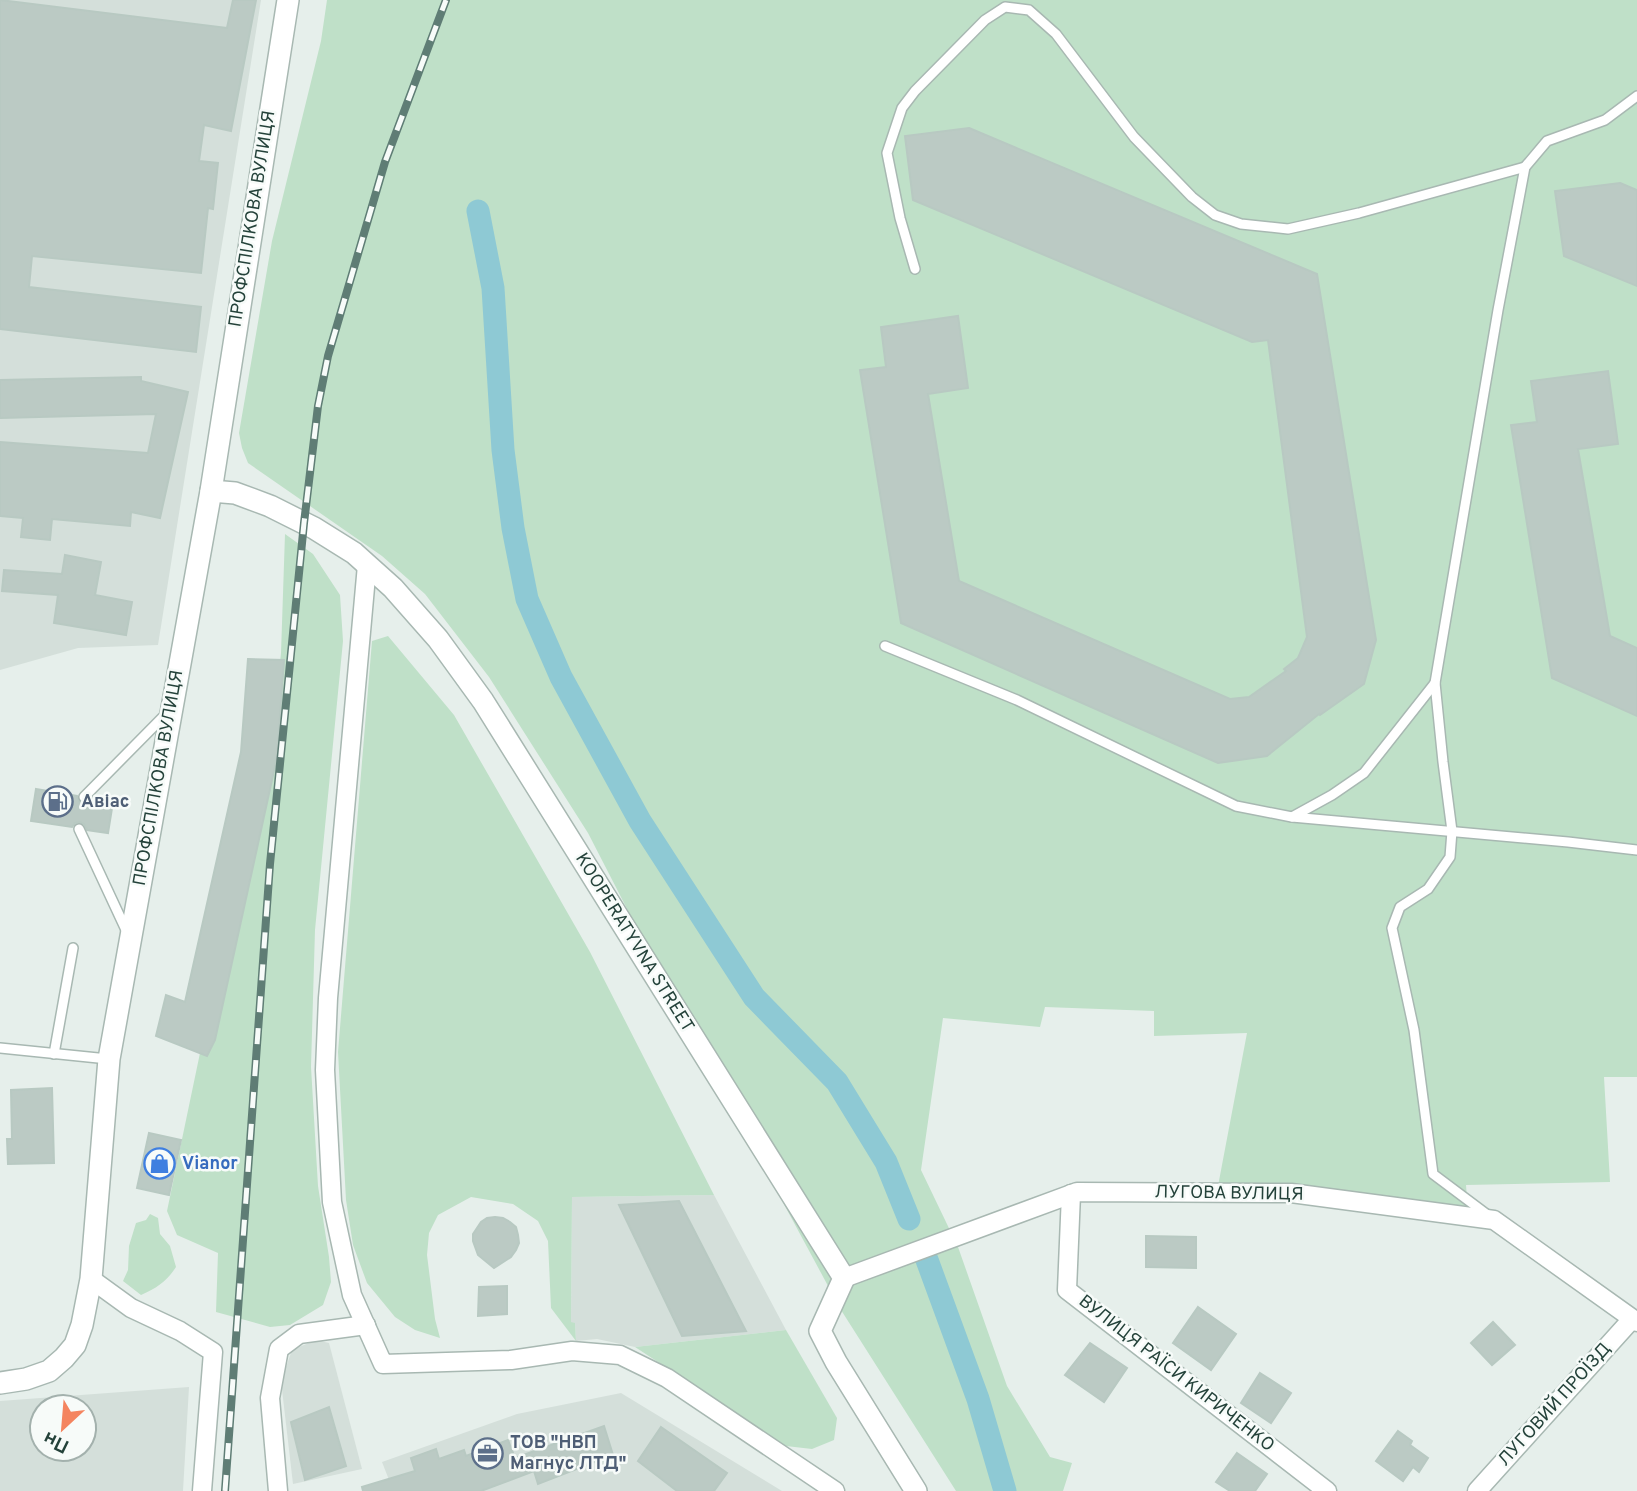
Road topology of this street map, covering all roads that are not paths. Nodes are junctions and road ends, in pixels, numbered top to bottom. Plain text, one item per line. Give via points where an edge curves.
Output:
1 (288, 0) edge
2 (1637, 96) edge
3 (1525, 167) junction
4 (915, 269) dead end
5 (211, 491) junction
6 (367, 565) junction
7 (885, 646) dead end
8 (1435, 683) junction
9 (173, 706) junction
10 (84, 797) dead end
11 (1292, 817) junction
12 (79, 829) dead end
13 (1452, 831) junction
14 (1637, 850) edge
15 (130, 939) junction
16 (73, 948) dead end
17 (0, 1048) edge
18 (54, 1054) junction
19 (109, 1059) junction
20 (1071, 1194) junction
21 (1494, 1220) junction
22 (844, 1278) junction
23 (91, 1279) junction
24 (1634, 1321) edge
25 (366, 1325) junction
26 (0, 1383) edge
27 (202, 1491) edge
28 (278, 1491) edge
29 (835, 1491) edge
30 (916, 1491) edge
31 (1327, 1491) edge
32 (1478, 1491) edge

1 - 5 street, ПРОФСПІЛКОВА ВУЛИЦЯ
2 - 3 lane via 1605,120 1547,141
3 - 4 lane via 1288,229 1241,224 1216,215 1192,197 1134,137 1056,34 1029,10 1004,7 985,20 902,108 887,153
3 - 8 lane
5 - 6 street, KOOPERATYVNA STREET via 270,506 314,527
5 - 9 street, ПРОФСПІЛКОВА ВУЛИЦЯ
6 - 22 street, KOOPERATYVNA STREET via 438,639 483,701
6 - 25 street via 325,1070 331,1202 352,1295
7 - 11 lane via 1017,700 1236,806
8 - 11 lane via 1364,773
8 - 13 lane
9 - 10 lane
9 - 15 street, ПРОФСПІЛКОВА ВУЛИЦЯ
11 - 13 lane
12 - 15 lane
13 - 14 lane
13 - 21 lane via 1450,858 1428,889 1400,906 1392,928 1414,1030 1433,1174
15 - 19 street, ПРОФСПІЛКОВА ВУЛИЦЯ
16 - 18 lane
17 - 18 lane
18 - 19 lane
19 - 23 street, ПРОФСПІЛКОВА ВУЛИЦЯ
20 - 21 street, ЛУГОВА ВУЛИЦЯ via 1291,1193
20 - 22 street, ЛУГОВА ВУЛИЦЯ
20 - 31 street, ВУЛИЦЯ РАЇСИ КИРИЧЕНКО via 1067,1290
21 - 24 street, ЛУГОВА ВУЛИЦЯ
22 - 30 street via 820,1331
23 - 26 street, ПРОФСПІЛКОВА ВУЛИЦЯ via 82,1325 64,1359 49,1371
23 - 27 street via 131,1308 213,1352
24 - 32 street, ЛУГОВИЙ ПРОЇЗД
25 - 28 street via 299,1334 279,1349 270,1398
25 - 29 street via 383,1364 511,1360 572,1352 620,1355 667,1378

